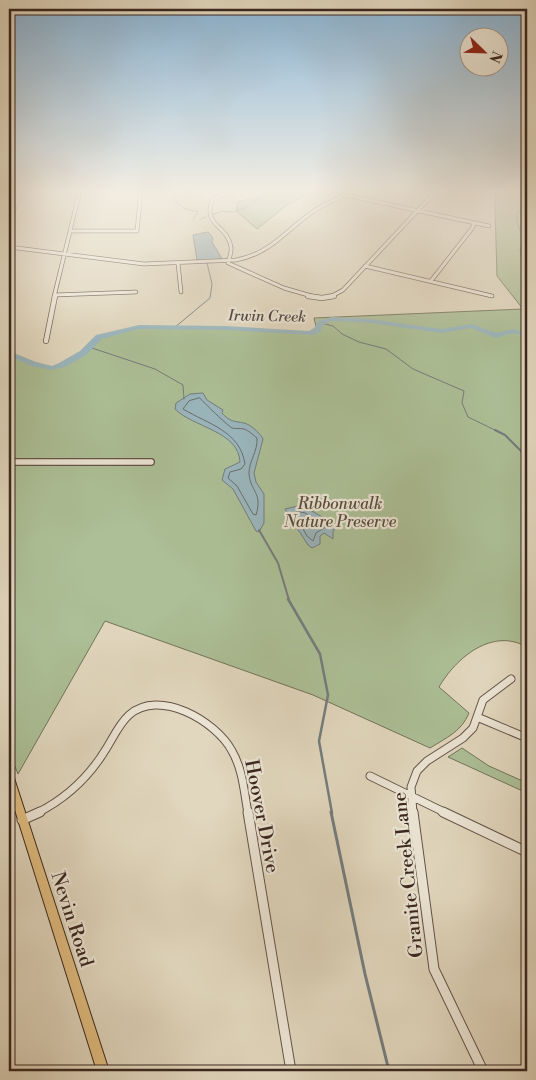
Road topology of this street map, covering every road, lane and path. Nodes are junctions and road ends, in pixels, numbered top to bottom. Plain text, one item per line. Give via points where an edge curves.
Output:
1 (68, 240) edge
2 (228, 240) edge
3 (278, 240) edge
4 (390, 240) edge
5 (463, 240) edge
6 (9, 247) edge
7 (64, 253) junction
8 (228, 261) junction
9 (178, 263) junction
10 (366, 266) junction
11 (431, 281) junction
12 (136, 292) dead end
13 (181, 292) dead end
14 (55, 295) junction
15 (492, 296) dead end
16 (46, 341) dead end
17 (9, 462) edge
18 (152, 462) dead end
19 (511, 679) dead end
20 (477, 717) junction
21 (527, 738) edge
22 (370, 776) dead end
23 (9, 778) edge
24 (411, 796) junction
25 (22, 820) junction
26 (527, 852) edge
27 (103, 1071) edge
28 (291, 1071) edge
29 (483, 1071) edge

1 - 7 street
2 - 8 street via 231,250
3 - 8 street via 250,257
4 - 10 street
5 - 11 street
6 - 7 street
7 - 9 street via 137,264
7 - 14 street
8 - 9 street
8 - 10 street via 305,296 321,298 332,297 343,290
9 - 13 street
10 - 11 street
11 - 15 street
12 - 14 street
14 - 16 street
17 - 18 street
19 - 20 street, Granite Creek Lane via 483,700
20 - 21 street
20 - 24 street, Granite Creek Lane via 473,728 463,738 420,767 413,780
22 - 24 street
23 - 25 main road, Nevin Road
24 - 26 street
24 - 29 street, Granite Creek Lane via 434,969
25 - 27 main road, Nevin Road
25 - 28 street, Hoover Drive via 74,791 95,767 126,719 136,711 157,706 175,708 197,718 222,736 236,756 241,772

